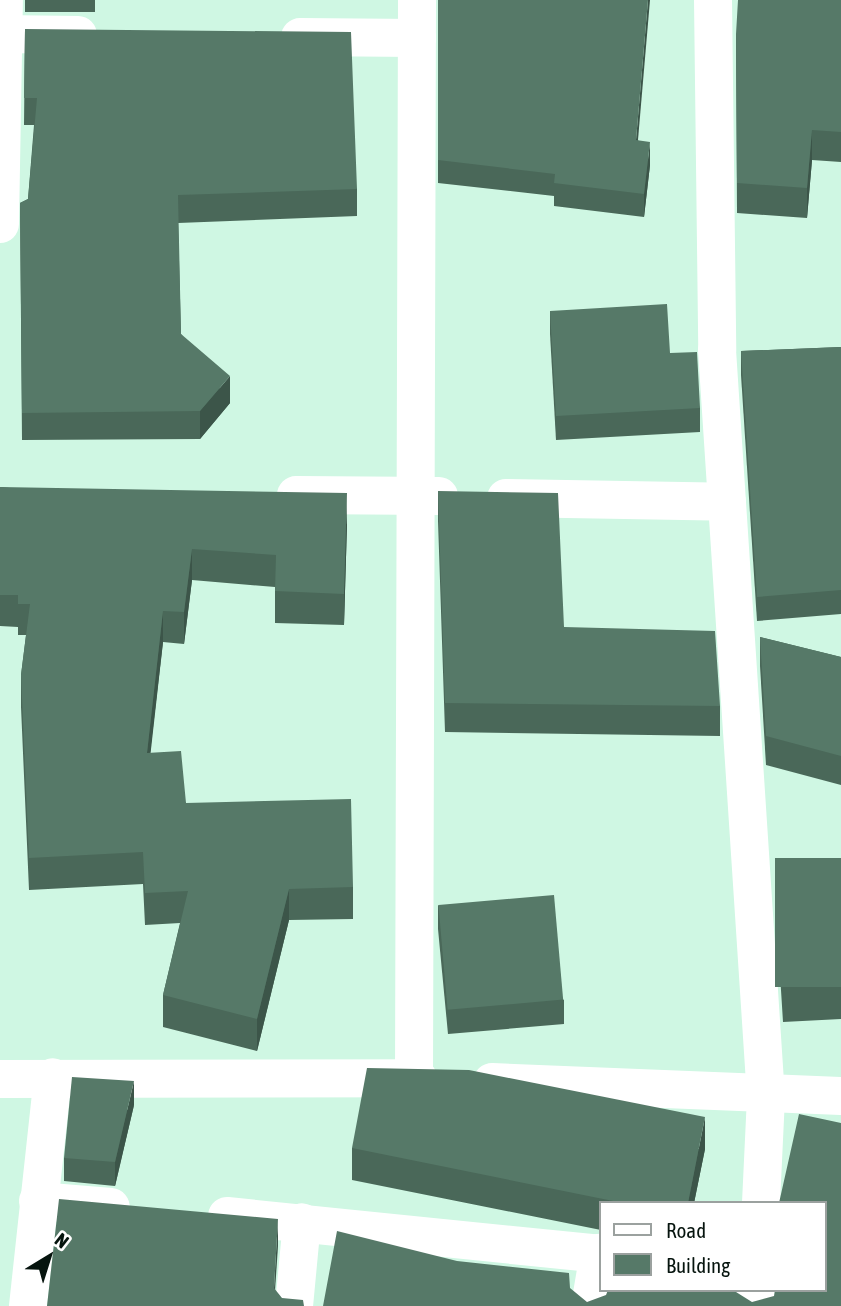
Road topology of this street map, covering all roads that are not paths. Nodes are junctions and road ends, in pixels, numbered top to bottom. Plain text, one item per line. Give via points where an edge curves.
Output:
1 (417, 0) edge
2 (713, 0) edge
3 (3, 23) edge
4 (114, 35) edge
5 (265, 36) edge
6 (417, 38) junction
7 (0, 224) edge
8 (263, 495) edge
9 (415, 496) junction
10 (727, 502) junction
11 (54, 1077) junction
12 (414, 1078) junction
13 (0, 1079) edge
14 (841, 1096) edge
15 (766, 1097) junction
16 (38, 1201) junction
17 (761, 1201) edge
18 (149, 1210) edge
19 (190, 1213) edge
20 (302, 1222) junction
21 (600, 1254) edge
22 (27, 1306) edge
23 (294, 1306) edge
24 (590, 1306) edge

1 - 6 street
2 - 10 street via 717,350
3 - 4 street
3 - 7 street
5 - 6 street
6 - 9 street
8 - 9 street
9 - 10 street
9 - 12 street
10 - 15 street
11 - 12 street
11 - 13 street
11 - 16 street
12 - 15 street
14 - 15 street
15 - 17 street
16 - 18 street
16 - 22 street
19 - 20 street
20 - 21 street
20 - 23 street
21 - 24 street

